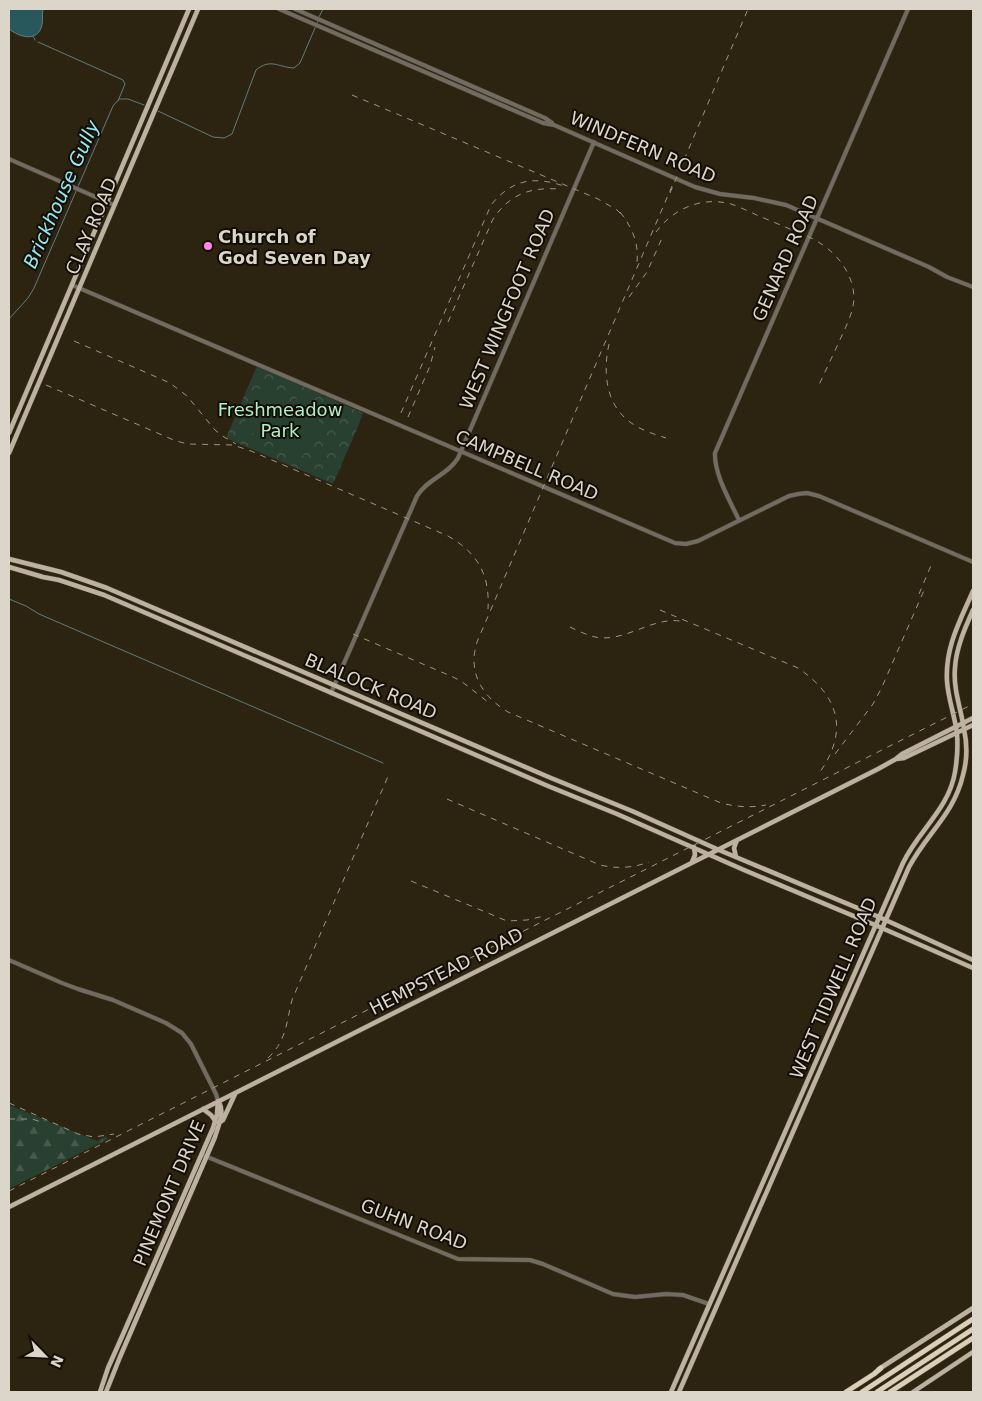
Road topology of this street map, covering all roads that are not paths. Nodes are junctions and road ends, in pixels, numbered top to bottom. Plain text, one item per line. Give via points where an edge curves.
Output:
1 (189, 9) edge
2 (198, 9) edge
3 (279, 9) edge
4 (295, 9) edge
5 (908, 9) edge
6 (313, 16) junction
7 (307, 20) junction
8 (177, 38) junction
9 (184, 42) junction
10 (554, 125) junction
11 (594, 142) junction
12 (9, 159) edge
13 (106, 202) junction
14 (114, 205) junction
15 (817, 219) junction
16 (72, 285) junction
17 (973, 287) edge
18 (79, 288) junction
19 (56, 323) junction
20 (62, 328) junction
21 (10, 426) edge
22 (19, 428) junction
23 (9, 433) edge
24 (461, 451) junction
25 (9, 453) edge
26 (739, 520) junction
27 (973, 562) edge
28 (10, 563) edge
29 (36, 566) junction
30 (17, 570) junction
31 (62, 572) junction
32 (59, 580) junction
33 (108, 588) junction
34 (973, 591) edge
35 (104, 595) junction
36 (150, 606) junction
37 (973, 610) edge
38 (147, 614) junction
39 (962, 616) junction
40 (969, 618) junction
41 (198, 626) junction
42 (194, 634) junction
43 (244, 646) junction
44 (240, 654) junction
45 (290, 666) junction
46 (287, 674) junction
47 (334, 685) junction
48 (331, 693) junction
49 (400, 713) junction
50 (973, 718) edge
51 (397, 721) junction
52 (963, 724) junction
53 (973, 724) edge
54 (956, 727) junction
55 (964, 729) junction
56 (957, 733) junction
57 (917, 749) junction
58 (551, 778) junction
59 (548, 786) junction
60 (607, 800) junction
61 (603, 808) junction
62 (661, 823) junction
63 (928, 826) junction
64 (934, 830) junction
65 (657, 831) junction
66 (737, 840) junction
67 (694, 848) junction
68 (719, 850) junction
69 (710, 854) junction
70 (736, 857) junction
71 (691, 863) junction
72 (856, 908) junction
73 (843, 911) junction
74 (878, 918) junction
75 (886, 921) junction
76 (876, 925) junction
77 (882, 928) junction
78 (9, 960) edge
79 (973, 960) edge
80 (973, 968) edge
81 (854, 975) junction
82 (861, 979) junction
83 (832, 1025) junction
84 (840, 1026) junction
85 (812, 1070) junction
86 (820, 1073) junction
87 (235, 1094) junction
88 (218, 1101) junction
89 (203, 1109) junction
90 (792, 1116) junction
91 (799, 1120) junction
92 (217, 1122) junction
93 (204, 1156) junction
94 (754, 1200) junction
95 (762, 1203) junction
96 (9, 1207) edge
97 (709, 1304) junction
98 (973, 1308) edge
99 (973, 1319) edge
100 (973, 1329) edge
101 (973, 1338) edge
102 (973, 1352) edge
103 (685, 1359) junction
104 (692, 1362) junction
105 (881, 1368) junction
106 (100, 1392) edge
107 (106, 1392) edge
108 (671, 1392) edge
109 (679, 1392) edge
110 (842, 1392) edge
111 (846, 1392) edge
112 (862, 1392) edge
113 (877, 1392) edge
114 (890, 1392) edge
115 (913, 1392) edge

1 - 8 main road, CLAY ROAD
2 - 9 main road, CLAY ROAD
3 - 7 street, WINDFERN ROAD
4 - 6 street, WINDFERN ROAD
5 - 15 street, GENARD ROAD
6 - 7 street
6 - 10 street, WINDFERN ROAD via 545,118
7 - 10 street, WINDFERN ROAD
8 - 9 main road
8 - 13 main road, CLAY ROAD
9 - 14 main road, CLAY ROAD
10 - 11 street, WINDFERN ROAD
11 - 15 street, WINDFERN ROAD via 695,187 775,202
11 - 24 street, WEST WINGFOOT ROAD
12 - 13 street
13 - 14 street
13 - 16 main road, CLAY ROAD
14 - 18 main road, CLAY ROAD
15 - 17 street, WINDFERN ROAD
15 - 26 street, GENARD ROAD via 715,453 720,476
16 - 18 street, CAMPBELL ROAD
16 - 19 main road, CLAY ROAD
18 - 20 main road, CLAY ROAD
18 - 24 street, CAMPBELL ROAD
19 - 20 main road
19 - 21 main road, CLAY ROAD
20 - 22 main road, CLAY ROAD
21 - 22 street
21 - 23 main road, CLAY ROAD
22 - 25 main road, CLAY ROAD
24 - 26 street, CAMPBELL ROAD via 675,543 698,541
24 - 47 street, WEST WINGFOOT ROAD via 449,469 428,483 417,496
26 - 27 street, CAMPBELL ROAD via 789,496 807,493
28 - 29 main road, BLALOCK ROAD
28 - 30 main road, BLALOCK ROAD
29 - 30 main road via 20,566
29 - 31 main road, BLALOCK ROAD
30 - 32 main road, BLALOCK ROAD
31 - 32 main road
31 - 33 main road, BLALOCK ROAD
32 - 35 main road, BLALOCK ROAD
33 - 35 main road
33 - 36 main road, BLALOCK ROAD
34 - 39 main road, WEST TIDWELL ROAD
35 - 38 main road, BLALOCK ROAD
36 - 38 main road
36 - 41 main road, BLALOCK ROAD
37 - 40 main road, WEST TIDWELL ROAD
38 - 42 main road, BLALOCK ROAD
39 - 40 main road
39 - 54 main road, WEST TIDWELL ROAD via 953,636 947,669
40 - 52 main road, WEST TIDWELL ROAD via 954,668
41 - 42 main road
41 - 43 main road, BLALOCK ROAD
42 - 44 main road, BLALOCK ROAD
43 - 44 main road
43 - 45 main road, BLALOCK ROAD
44 - 46 main road, BLALOCK ROAD
45 - 46 main road
45 - 47 main road, BLALOCK ROAD
46 - 48 main road, BLALOCK ROAD
47 - 48 street, WEST WINGFOOT ROAD
47 - 49 main road, BLALOCK ROAD
48 - 51 main road, BLALOCK ROAD
49 - 51 main road
49 - 58 main road, BLALOCK ROAD
50 - 52 main road, HEMPSTEAD ROAD
51 - 59 main road, BLALOCK ROAD
52 - 54 main road, HEMPSTEAD ROAD
52 - 55 main road, WEST TIDWELL ROAD
53 - 55 main road, HEMPSTEAD ROAD
54 - 56 main road, WEST TIDWELL ROAD
54 - 57 main road, HEMPSTEAD ROAD
55 - 56 main road, HEMPSTEAD ROAD
55 - 64 main road, WEST TIDWELL ROAD via 964,773 957,796
56 - 57 main road, HEMPSTEAD ROAD
56 - 63 main road, WEST TIDWELL ROAD via 955,772 950,791
57 - 66 main road, HEMPSTEAD ROAD
58 - 59 main road
58 - 60 main road, BLALOCK ROAD
59 - 61 main road, BLALOCK ROAD
60 - 61 main road
60 - 62 main road, BLALOCK ROAD
61 - 65 main road, BLALOCK ROAD
62 - 65 main road
62 - 68 main road, BLALOCK ROAD
63 - 64 main road
63 - 74 main road, WEST TIDWELL ROAD via 907,854
64 - 75 main road, WEST TIDWELL ROAD via 915,856
65 - 67 main road, BLALOCK ROAD
66 - 68 main road, HEMPSTEAD ROAD
66 - 70 main road via 734,848
67 - 69 main road, BLALOCK ROAD
67 - 71 main road
68 - 69 main road, HEMPSTEAD ROAD
68 - 70 main road, BLALOCK ROAD
69 - 71 main road, HEMPSTEAD ROAD
69 - 73 main road, BLALOCK ROAD
70 - 72 main road, BLALOCK ROAD
71 - 87 main road, HEMPSTEAD ROAD
72 - 73 main road
72 - 74 main road, BLALOCK ROAD
73 - 76 main road, BLALOCK ROAD
74 - 75 main road, BLALOCK ROAD
74 - 76 main road, WEST TIDWELL ROAD
75 - 77 main road, WEST TIDWELL ROAD
75 - 79 main road, BLALOCK ROAD
76 - 77 main road, BLALOCK ROAD
76 - 81 main road, WEST TIDWELL ROAD
77 - 80 main road, BLALOCK ROAD
77 - 82 main road, WEST TIDWELL ROAD
78 - 88 street via 174,1027 191,1044
81 - 82 main road
81 - 83 main road, WEST TIDWELL ROAD
82 - 84 main road, WEST TIDWELL ROAD
83 - 84 main road
83 - 85 main road, WEST TIDWELL ROAD
84 - 86 main road, WEST TIDWELL ROAD
85 - 86 main road
85 - 90 main road, WEST TIDWELL ROAD
86 - 91 main road, WEST TIDWELL ROAD
87 - 88 main road, HEMPSTEAD ROAD
87 - 92 main road via 223,1120
88 - 89 main road, HEMPSTEAD ROAD
88 - 92 main road, PINEMONT DRIVE
89 - 92 main road
89 - 96 main road, HEMPSTEAD ROAD
90 - 91 main road
90 - 94 main road, WEST TIDWELL ROAD
91 - 95 main road, WEST TIDWELL ROAD
92 - 93 main road, PINEMONT DRIVE
93 - 97 street, GUHN ROAD via 458,1259 530,1260 613,1294 635,1297 683,1295
93 - 106 main road, PINEMONT DRIVE
93 - 107 main road, PINEMONT DRIVE
94 - 95 main road
94 - 97 main road, WEST TIDWELL ROAD
95 - 104 main road, WEST TIDWELL ROAD
97 - 103 main road, WEST TIDWELL ROAD
98 - 105 main road
99 - 112 highway
100 - 113 highway
101 - 114 highway
102 - 115 main road
103 - 104 main road
103 - 108 main road, WEST TIDWELL ROAD
104 - 109 main road, WEST TIDWELL ROAD
105 - 110 main road
105 - 111 highway

